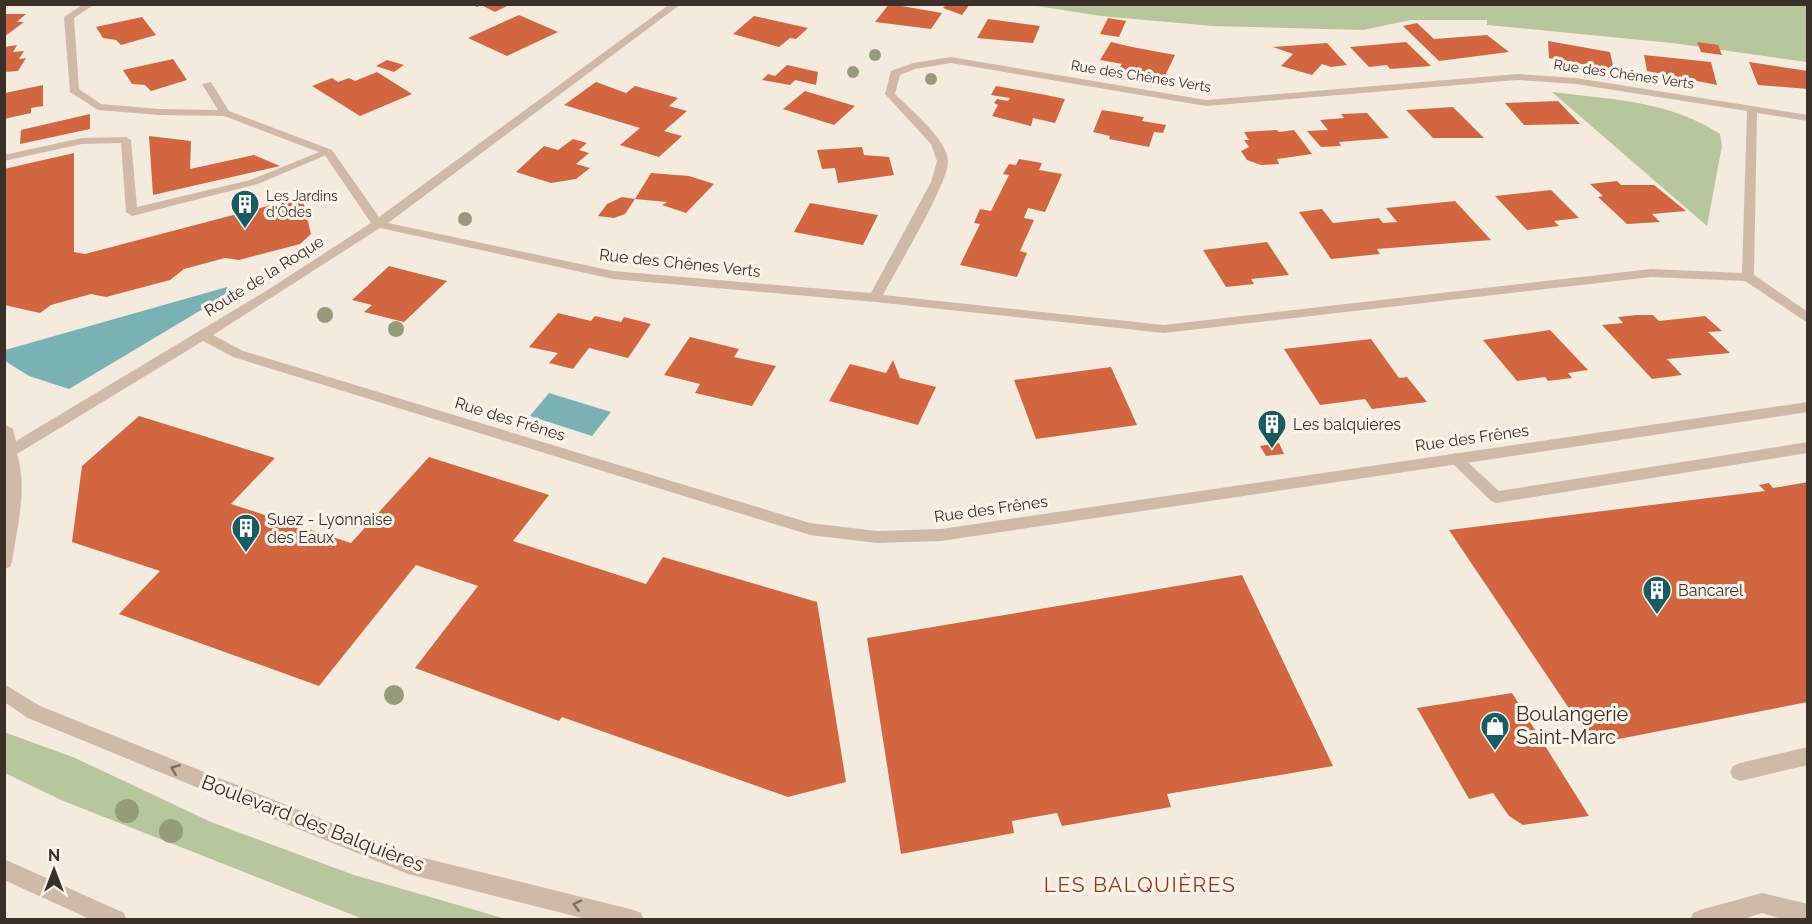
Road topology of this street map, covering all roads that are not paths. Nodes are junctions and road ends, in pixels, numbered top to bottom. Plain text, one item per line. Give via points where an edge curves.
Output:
1 (91, 4) edge
2 (677, 4) edge
3 (207, 84) dead end
4 (1752, 108) junction
5 (225, 113) junction
6 (1808, 118) edge
7 (328, 153) junction
8 (4, 158) edge
9 (378, 224) junction
10 (1748, 278) junction
11 (875, 298) junction
12 (1808, 319) edge
13 (203, 335) junction
14 (1808, 407) edge
15 (4, 429) edge
16 (1808, 447) edge
17 (7, 454) edge
18 (1455, 459) junction
19 (4, 562) edge
20 (4, 692) edge
21 (1808, 756) edge
22 (1740, 772) dead end
23 (4, 869) edge
24 (1808, 915) edge
25 (117, 920) edge
26 (634, 920) edge
27 (1700, 920) edge

1 - 5 street via 69,17 74,90 98,107
2 - 9 street, Route de la Roque
3 - 5 street
4 - 6 street, Rue des Chênes Verts
4 - 10 street
4 - 11 street, Rue des Chênes Verts via 1576,81 1517,77 1206,103 951,60 913,66 895,73 890,94 936,143 943,161 937,182
5 - 7 street
7 - 8 street via 254,182 132,212 126,140 82,141
7 - 9 street
9 - 11 street, Rue des Chênes Verts via 613,275
9 - 13 street, Route de la Roque
10 - 11 street, Rue des Chênes Verts via 1651,273 1164,329
10 - 12 street
13 - 17 street, Route de la Roque
13 - 18 street, Rue des Frênes via 238,354 810,530 877,537 941,535
14 - 18 street, Rue des Frênes
15 - 17 street via 8,433
16 - 18 street via 1496,497
17 - 19 street via 13,466 14,496
26 -> 20 street, Boulevard des Balquières via 408,864 33,712
21 - 22 street
23 - 25 street
24 - 27 street via 1762,903

